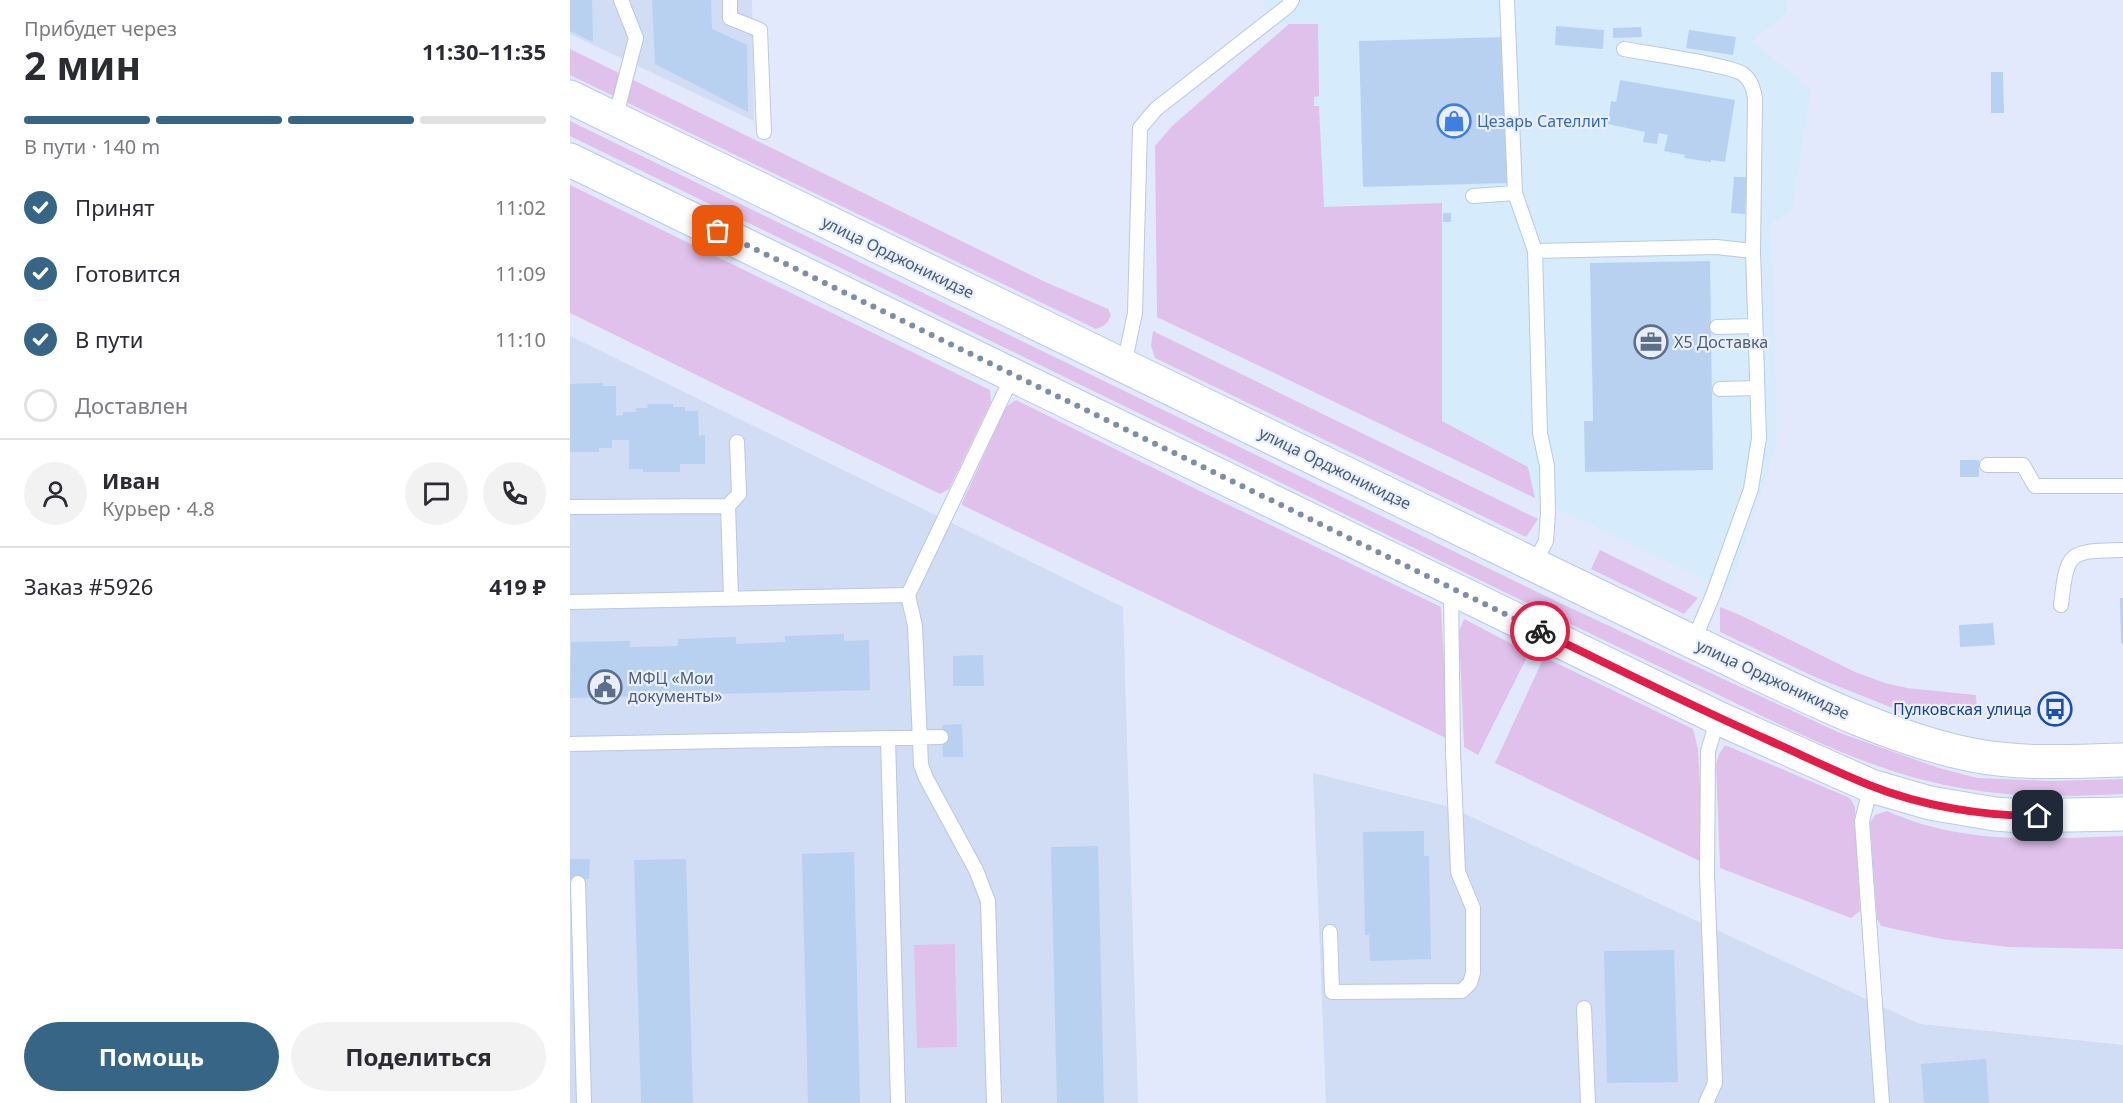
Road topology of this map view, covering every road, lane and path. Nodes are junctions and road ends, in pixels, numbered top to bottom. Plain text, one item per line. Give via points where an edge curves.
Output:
1 (621, 0) edge
2 (730, 0) edge
3 (1292, 0) edge
4 (1507, 0) edge
5 (1624, 49) dead end
6 (570, 97) edge
7 (615, 119) junction
8 (764, 132) dead end
9 (570, 160) edge
10 (1515, 192) junction
11 (1473, 196) dead end
12 (1535, 251) junction
13 (1753, 251) junction
14 (1755, 326) junction
15 (1717, 327) dead end
16 (1123, 367) junction
17 (1013, 375) junction
18 (1757, 388) junction
19 (1720, 389) dead end
20 (737, 442) dead end
21 (1987, 465) dead end
22 (2123, 486) edge
23 (728, 506) junction
24 (570, 507) edge
25 (2123, 550) edge
26 (1534, 564) junction
27 (1450, 586) junction
28 (908, 595) junction
29 (731, 598) junction
30 (570, 602) edge
31 (2061, 605) dead end
32 (1693, 642) junction
33 (1718, 718) junction
34 (920, 737) junction
35 (941, 737) dead end
36 (888, 738) junction
37 (570, 744) edge
38 (2123, 760) edge
39 (1871, 786) junction
40 (2123, 814) edge
41 (578, 883) dead end
42 (1330, 932) dead end
43 (1584, 1008) dead end
44 (584, 1103) edge
45 (898, 1103) edge
46 (994, 1103) edge
47 (1588, 1103) edge
48 (1706, 1103) edge
49 (1882, 1103) edge

1 - 7 lane via 636,38
2 - 8 lane via 730,18 760,30
3 - 16 lane via 1156,109 1140,128 1135,314
4 - 10 lane
5 - 13 lane via 1741,72 1751,83 1755,98
6 - 7 street, улица Орджоникидзе
7 - 16 street, улица Орджоникидзе
9 - 17 street
10 - 11 lane
10 - 12 lane
12 - 13 lane via 1716,247
12 - 26 lane via 1540,433 1547,466 1548,513 1546,541
13 - 14 lane
14 - 15 lane
14 - 18 lane
16 - 26 street, улица Орджоникидзе
17 - 27 street
17 - 28 lane
18 - 19 lane
18 - 32 lane via 1759,438 1751,489
20 - 23 lane via 739,494
21 - 22 lane via 2023,465 2035,486
23 - 24 lane
23 - 29 lane
25 - 31 lane via 2090,550 2074,557 2065,573
26 - 32 street, улица Орджоникидзе
27 - 33 street
27 - 42 lane via 1458,872 1473,908 1470,983 1462,991 1332,992
28 - 29 lane
28 - 34 lane via 915,626
29 - 30 lane
32 - 38 street, улица Орджоникидзе via 1850,714 1936,746 2015,760
33 - 39 street
33 - 48 lane via 1707,751 1715,1083
34 - 35 lane
34 - 36 lane
34 - 46 lane via 921,765 926,778 976,870 988,901
36 - 37 lane
36 - 45 lane
39 - 40 street via 1930,803 1995,814
39 - 49 lane via 1862,821
41 - 44 lane
43 - 47 lane

